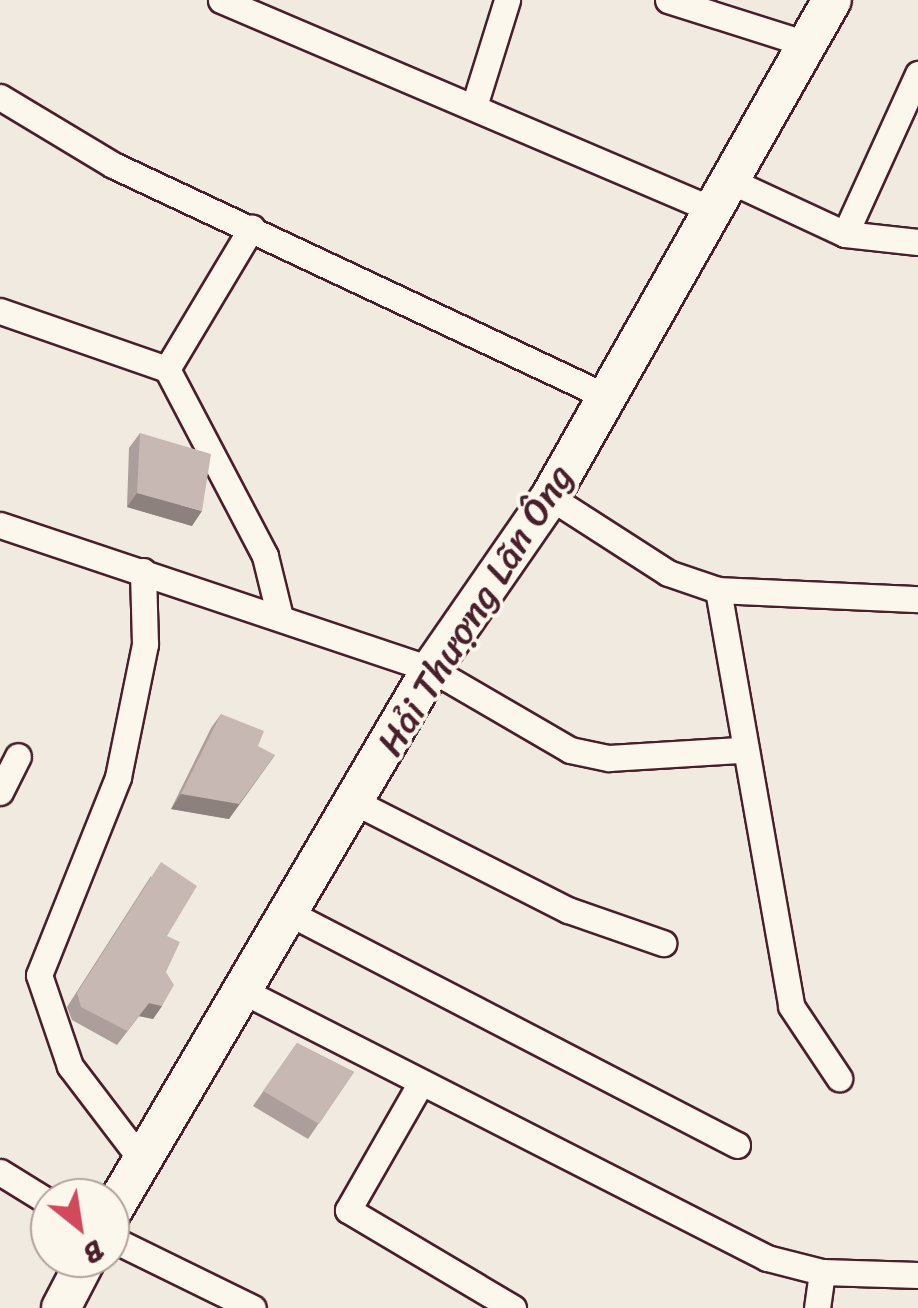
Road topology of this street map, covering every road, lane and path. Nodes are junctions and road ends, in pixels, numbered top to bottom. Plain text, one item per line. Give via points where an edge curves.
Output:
1 (221, 0) edge
2 (507, 0) edge
3 (668, 0) edge
4 (832, 0) edge
5 (806, 44) junction
6 (918, 74) edge
7 (0, 97) edge
8 (475, 103) junction
9 (722, 196) junction
10 (252, 227) junction
11 (844, 234) junction
12 (918, 242) edge
13 (0, 311) edge
14 (167, 369) junction
15 (605, 396) junction
16 (550, 497) junction
17 (0, 525) edge
18 (143, 571) junction
19 (718, 590) junction
20 (918, 599) edge
21 (278, 612) junction
22 (431, 670) junction
23 (739, 750) junction
24 (18, 756) dead end
25 (0, 792) edge
26 (355, 802) junction
27 (294, 914) junction
28 (663, 943) dead end
29 (248, 993) junction
30 (839, 1078) dead end
31 (419, 1086) junction
32 (737, 1145) dead end
33 (140, 1158) junction
34 (0, 1172) edge
35 (129, 1178) edge
36 (30, 1191) edge
37 (130, 1248) edge
38 (822, 1272) junction
39 (918, 1275) edge
40 (77, 1278) edge
41 (61, 1308) edge
42 (253, 1308) edge
43 (514, 1308) edge
44 (817, 1308) edge

1 - 8 street
2 - 8 street
3 - 5 street
4 - 5 street, Hải Thượng Lãn Ông
5 - 9 street, Hải Thượng Lãn Ông
6 - 11 street
7 - 10 street via 113,165
8 - 9 street
9 - 11 street
9 - 15 street, Hải Thượng Lãn Ông
10 - 14 street
10 - 15 street
11 - 12 street
13 - 14 street
14 - 21 street via 266,556
15 - 16 street, Hải Thượng Lãn Ông
16 - 19 street via 668,573
16 - 22 street, Hải Thượng Lãn Ông
17 - 18 street
18 - 21 street
18 - 33 street via 145,644 118,778 39,975 70,1066
19 - 20 street
19 - 23 street
21 - 22 street
22 - 23 street via 594,757
22 - 26 street, Hải Thượng Lãn Ông
23 - 30 street via 791,1006
24 - 25 street
26 - 27 street, Hải Thượng Lãn Ông
26 - 28 street via 568,910
27 - 29 street, Hải Thượng Lãn Ông
27 - 32 street
29 - 31 street
29 - 33 street, Hải Thượng Lãn Ông
31 - 38 street via 743,1248
31 - 43 street via 348,1210
33 - 35 street, Hải Thượng Lãn Ông
34 - 36 street
37 - 42 street
38 - 39 street
38 - 44 street
40 - 41 street

